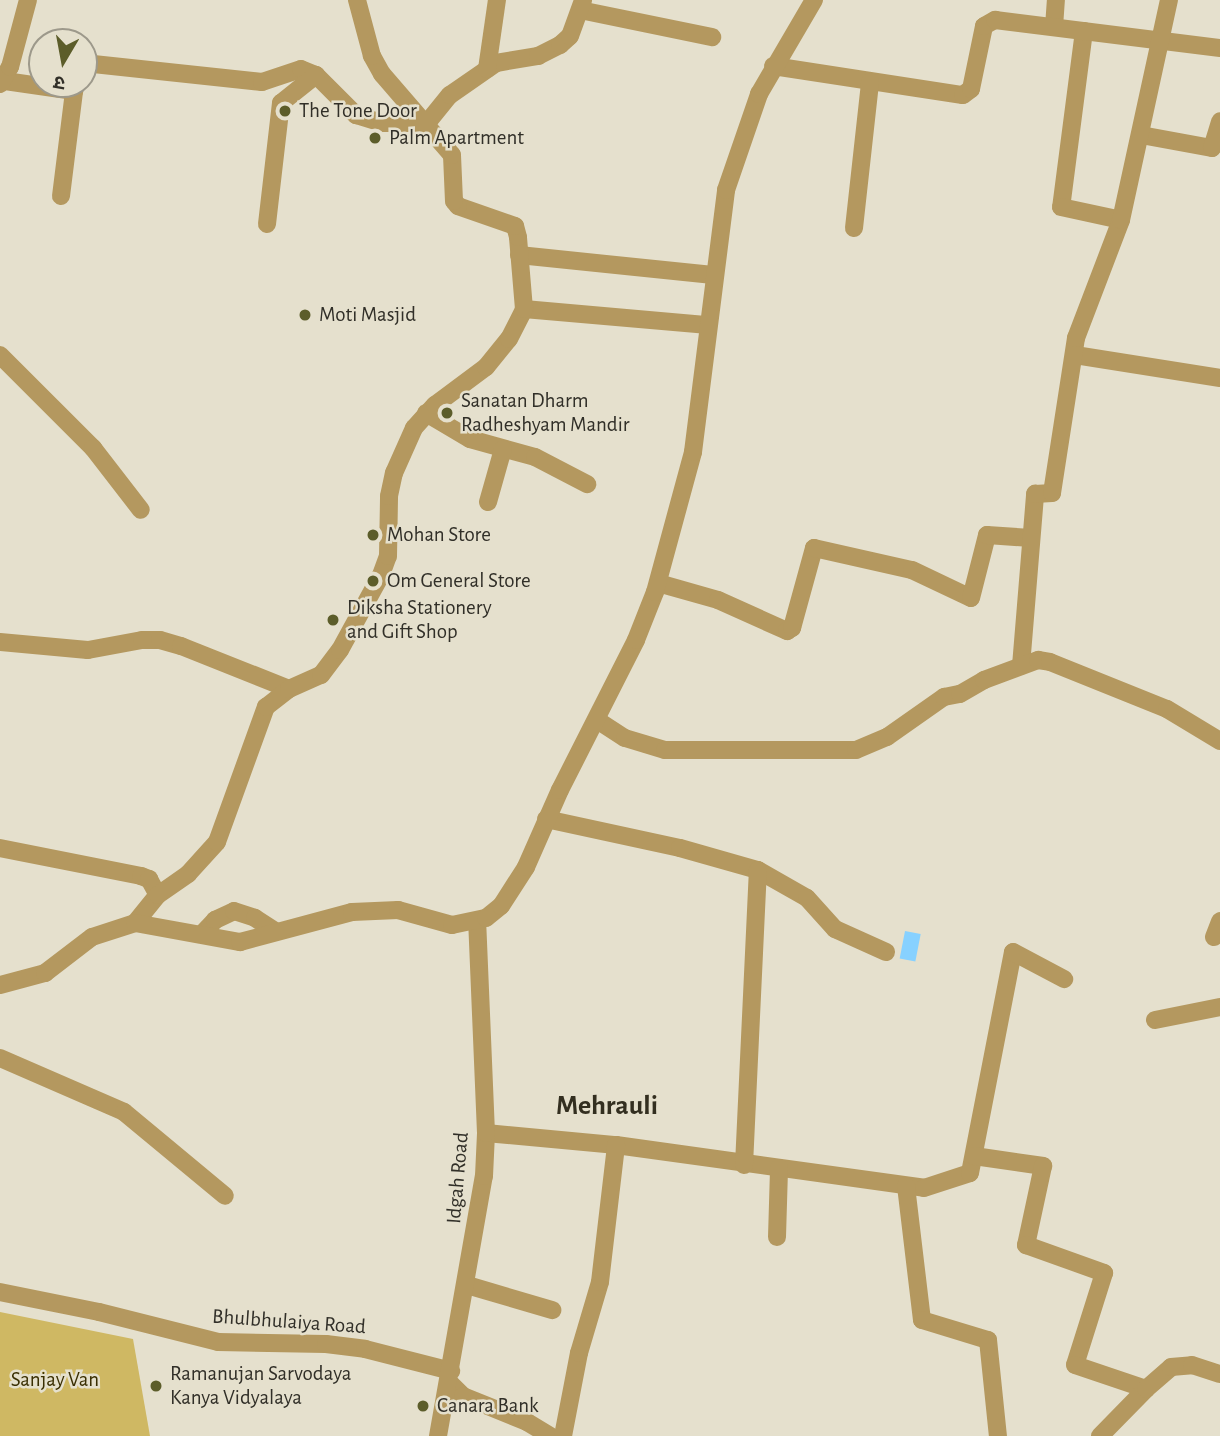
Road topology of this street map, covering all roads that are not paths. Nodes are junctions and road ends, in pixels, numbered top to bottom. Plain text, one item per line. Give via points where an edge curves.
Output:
1 (28, 0) edge
2 (357, 0) edge
3 (497, 0) edge
4 (814, 0) edge
5 (1056, 0) edge
6 (1170, 0) edge
7 (582, 5) edge
8 (1054, 27) junction
9 (1084, 31) junction
10 (712, 37) dead end
11 (1159, 40) junction
12 (1220, 48) edge
13 (98, 64) edge
14 (773, 66) junction
15 (487, 69) junction
16 (316, 75) junction
17 (2, 82) edge
18 (870, 82) junction
19 (28, 84) edge
20 (73, 98) edge
21 (1220, 121) edge
22 (427, 123) junction
23 (1141, 135) junction
24 (61, 196) dead end
25 (1121, 220) junction
26 (267, 224) dead end
27 (855, 228) dead end
28 (519, 255) junction
29 (713, 275) junction
30 (524, 309) junction
31 (708, 325) junction
32 (0, 355) edge
33 (1075, 355) junction
34 (1220, 378) edge
35 (426, 414) junction
36 (503, 449) junction
37 (587, 484) dead end
38 (488, 502) dead end
39 (141, 510) dead end
40 (1031, 538) junction
41 (658, 583) junction
42 (0, 642) edge
43 (1021, 666) junction
44 (289, 690) junction
45 (597, 720) junction
46 (1220, 741) edge
47 (546, 819) junction
48 (0, 848) edge
49 (758, 870) junction
50 (158, 895) junction
51 (477, 921) junction
52 (135, 923) junction
53 (275, 931) junction
54 (203, 933) junction
55 (886, 952) dead end
56 (1064, 979) dead end
57 (0, 985) edge
58 (1220, 1007) edge
59 (1155, 1020) dead end
60 (0, 1058) edge
61 (486, 1133) junction
62 (616, 1145) junction
63 (974, 1156) junction
64 (744, 1165) junction
65 (779, 1168) junction
66 (906, 1186) junction
67 (225, 1196) dead end
68 (777, 1237) dead end
69 (467, 1285) junction
70 (0, 1292) edge
71 (552, 1310) dead end
72 (1220, 1374) edge
73 (450, 1377) junction
74 (1146, 1389) junction
75 (438, 1436) edge
76 (550, 1436) edge
77 (563, 1436) edge
78 (998, 1436) edge
79 (1100, 1436) edge

1 - 17 street
2 - 22 street via 372,57 393,89
3 - 15 street
4 - 14 street
5 - 8 street
6 - 11 street
7 - 10 street
7 - 15 street via 570,36 551,52 503,60
8 - 9 street
8 - 18 street via 988,21 971,89 963,95
9 - 11 street
9 - 25 street via 1061,207
11 - 12 street
11 - 23 street
13 - 16 street via 262,82 301,69
14 - 18 street
14 - 29 street via 735,156
15 - 22 street via 450,95
16 - 22 street via 356,114 382,123
16 - 26 street via 281,103
17 - 19 street
18 - 27 street
20 - 24 street
21 - 23 street via 1212,148
22 - 28 street via 454,161 454,201 514,226
23 - 25 street
25 - 33 street via 1076,338
28 - 29 street
28 - 30 street
29 - 31 street
30 - 31 street
30 - 35 street via 509,339 486,367
31 - 41 street via 693,452
32 - 39 street via 93,448
33 - 34 street
33 - 40 street via 1052,493 1035,494
35 - 36 street via 470,439
35 - 44 street via 402,450 394,472 388,556 382,575 335,659 321,675
36 - 37 street via 535,457
36 - 38 street
40 - 41 street via 987,535 971,598 912,570 814,548 792,628 787,631 718,600
40 - 43 street
41 - 45 street
42 - 44 street via 88,650 160,640
43 - 45 street via 944,697 887,737 856,750 665,751 625,738
43 - 46 street via 1038,660 1050,662 1167,709
44 - 50 street via 275,698 260,719 217,842 188,874
45 - 47 street
47 - 49 street
47 - 51 street via 513,889 501,906
48 - 50 street via 141,876 149,879
49 - 55 street via 807,898 835,929
49 - 64 street
50 - 52 street
51 - 53 street via 452,925 380,909
51 - 61 street, Idgah Road
52 - 54 street
52 - 57 street via 92,937 45,973
53 - 54 street via 240,942
53 - 54 street via 234,911 215,920
56 - 63 street via 1013,952
58 - 59 street
60 - 67 street via 124,1112
61 - 62 street
61 - 69 street, Idgah Road
62 - 64 street
62 - 77 street via 600,1282 579,1353
63 - 66 street via 970,1174 924,1188
63 - 74 street via 1043,1166 1026,1245 1104,1273 1075,1365
64 - 65 street
65 - 66 street
65 - 68 street
66 - 78 street via 922,1320 988,1340
69 - 71 street
69 - 73 street, Idgah Road
70 - 73 street, Bhulbhulaiya Road via 218,1342 365,1349
72 - 74 street via 1182,1365 1171,1367
73 - 75 street, Idgah Road
73 - 76 street via 463,1396
74 - 79 street

